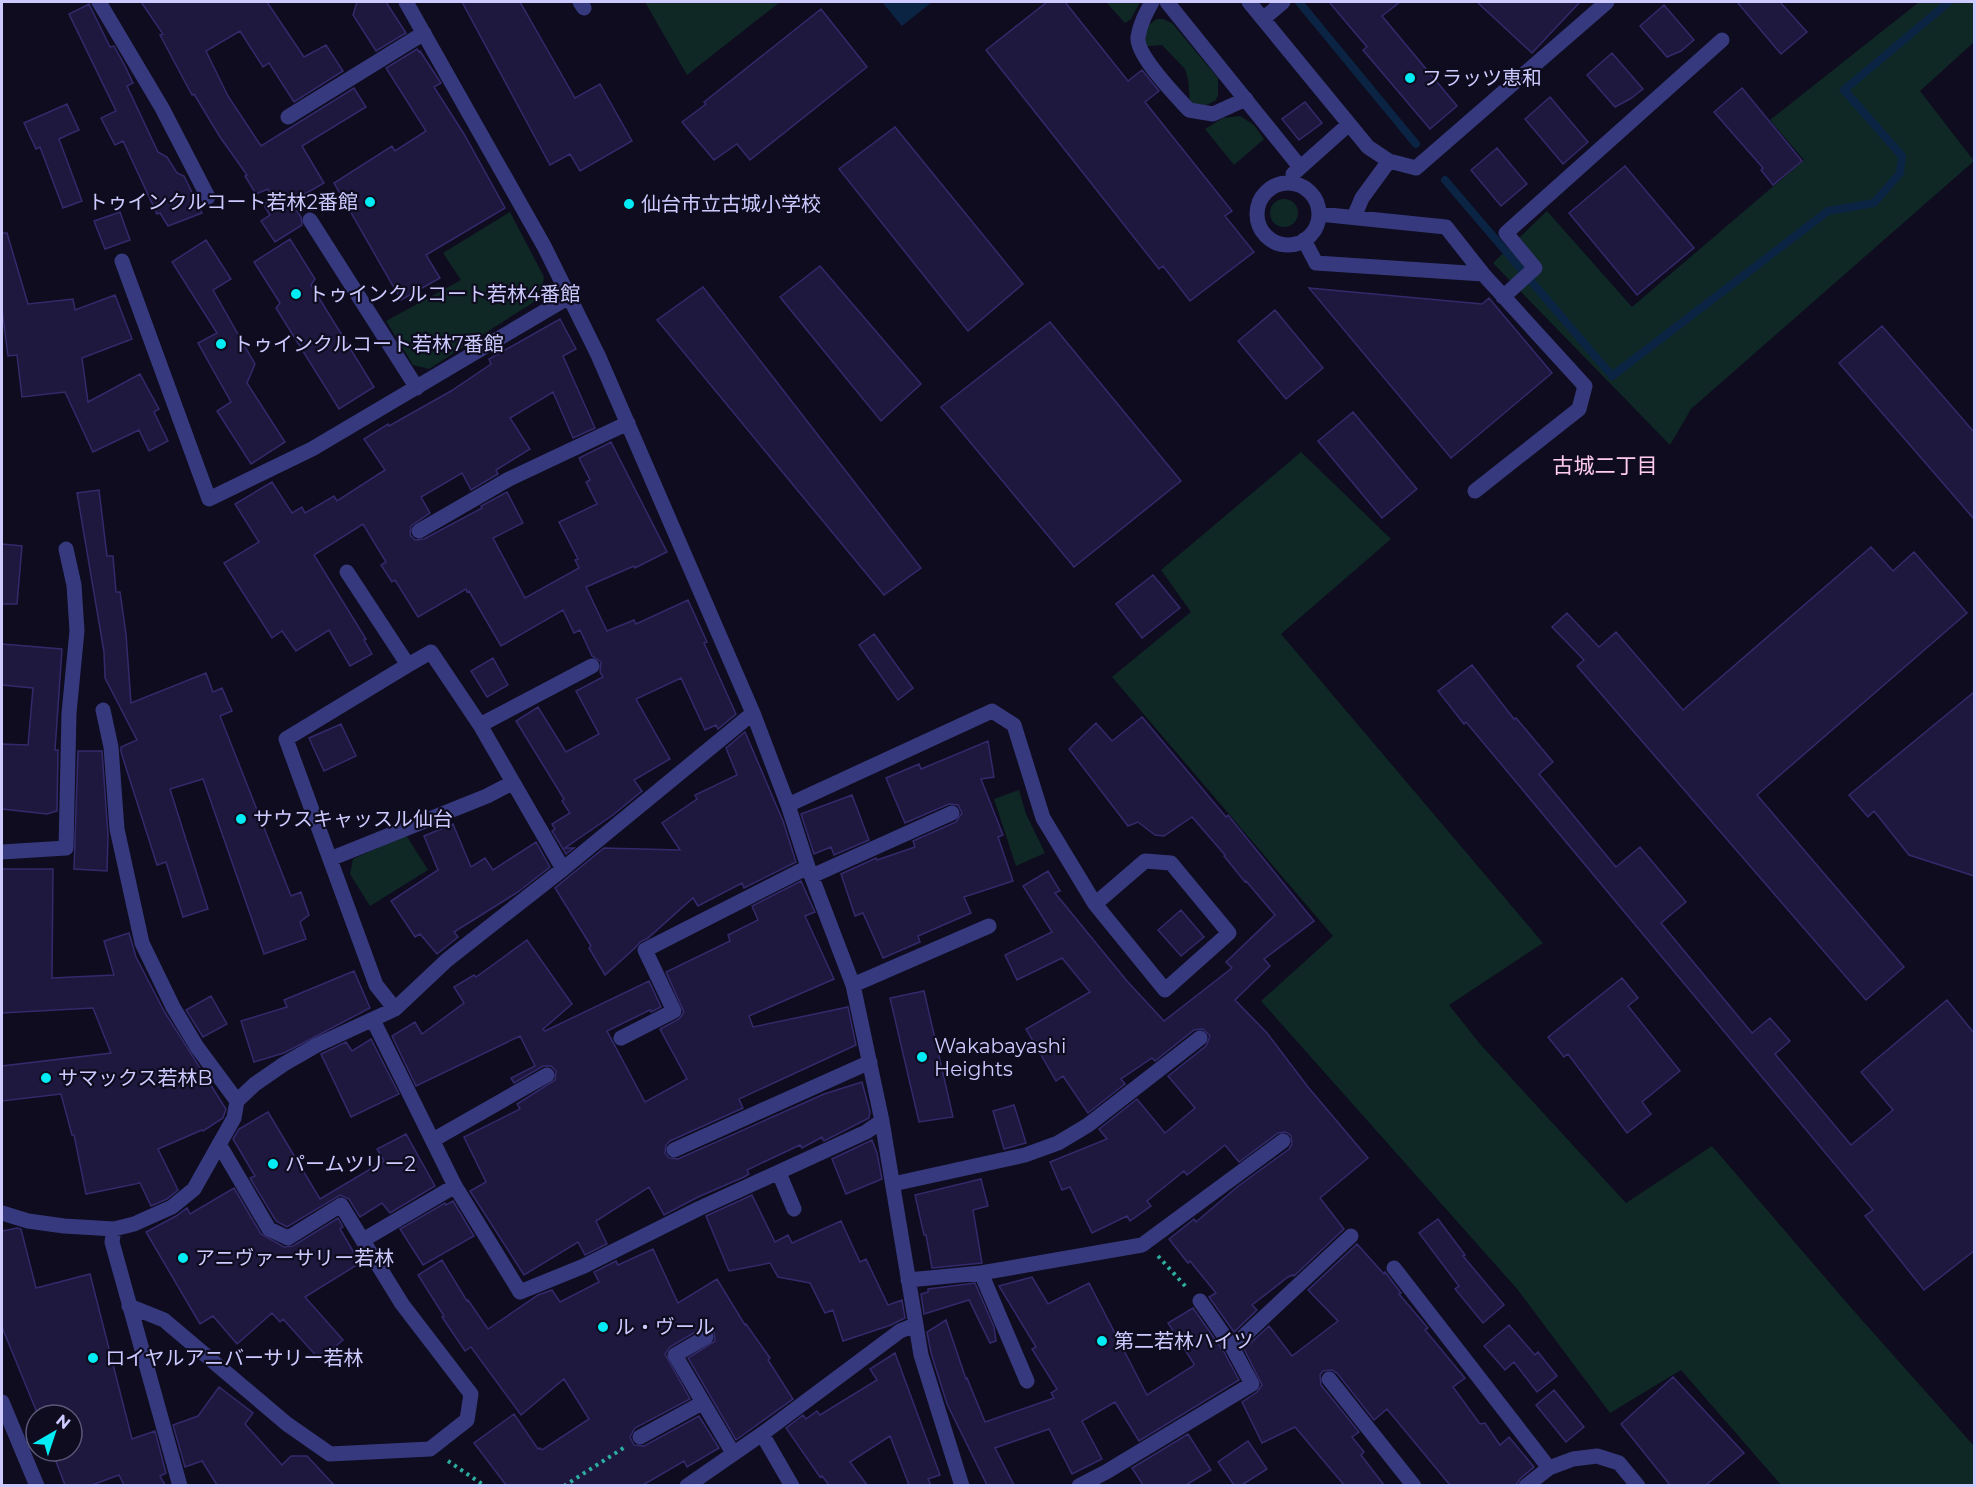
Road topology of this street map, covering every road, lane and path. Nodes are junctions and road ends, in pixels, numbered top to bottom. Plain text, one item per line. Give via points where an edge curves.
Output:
1 (99, 2) edge
2 (406, 2) edge
3 (1152, 2) edge
4 (1167, 2) edge
5 (1249, 2) edge
6 (1283, 2) edge
7 (1607, 2) edge
8 (1263, 19) junction
9 (424, 33) junction
10 (1722, 40) dead end
11 (1246, 99) junction
12 (288, 117) dead end
13 (1349, 124) junction
14 (1389, 162) junction
15 (1300, 167) junction
16 (1284, 183) junction
17 (208, 197) dead end
18 (1319, 214) junction
19 (1354, 218) junction
20 (310, 220) dead end
21 (1304, 240) junction
22 (122, 261) dead end
23 (1483, 274) junction
24 (568, 297) junction
25 (1503, 297) junction
26 (417, 388) junction
27 (628, 423) junction
28 (1475, 491) dead end
29 (419, 531) dead end
30 (66, 549) dead end
31 (347, 572) dead end
32 (408, 665) junction
33 (592, 666) dead end
34 (103, 710) dead end
35 (753, 713) junction
36 (480, 725) junction
37 (512, 783) junction
38 (788, 805) junction
39 (952, 813) dead end
40 (2, 852) edge
41 (330, 860) junction
42 (563, 869) junction
43 (810, 872) junction
44 (1095, 904) junction
45 (989, 926) dead end
46 (853, 985) junction
47 (395, 1009) junction
48 (373, 1020) junction
49 (621, 1038) dead end
50 (1200, 1038) dead end
51 (870, 1062) junction
52 (547, 1075) dead end
53 (237, 1101) junction
54 (882, 1121) junction
55 (433, 1140) junction
56 (1283, 1141) dead end
57 (219, 1144) junction
58 (674, 1150) dead end
59 (779, 1173) junction
60 (893, 1184) junction
61 (454, 1186) junction
62 (794, 1209) dead end
63 (2, 1213) edge
64 (114, 1229) junction
65 (1351, 1236) dead end
66 (363, 1240) junction
67 (1142, 1245) junction
68 (1394, 1269) dead end
69 (981, 1273) junction
70 (908, 1280) junction
71 (1200, 1301) joint
72 (129, 1306) junction
73 (915, 1324) junction
74 (706, 1337) dead end
75 (1232, 1347) junction
76 (1329, 1378) dead end
77 (1027, 1380) dead end
78 (2, 1402) edge
79 (702, 1403) junction
80 (762, 1434) junction
81 (640, 1437) joint
82 (430, 1449) junction
83 (733, 1453) junction
84 (1549, 1468) junction
85 (1109, 1479) edge
86 (38, 1485) edge
87 (180, 1485) edge
88 (485, 1485) edge
89 (564, 1485) edge
90 (687, 1485) edge
91 (792, 1485) edge
92 (962, 1485) edge
93 (1079, 1485) edge
94 (1414, 1485) edge
95 (1526, 1485) edge
96 (1638, 1485) edge

1 - 17 street via 162,108
2 - 9 street
3 - 11 street via 1137,39 1146,60 1189,110 1213,114
4 - 11 street
5 - 8 street
6 - 8 street
7 - 14 street via 1416,168
8 - 13 street
9 - 12 street
9 - 24 street via 544,246
10 - 25 street via 1506,233 1535,268
11 - 15 street
13 - 14 street via 1368,147
13 - 15 street
14 - 19 street via 1362,198
15 - 16 street
16 - 18 street via 1294,183 1312,194
16 - 21 street via 1266,191 1260,199 1260,228 1265,235 1284,244
18 - 19 street
18 - 21 street via 1312,233
19 - 23 street via 1446,227
20 - 26 street
21 - 23 street via 1316,263
22 - 26 street via 209,499 312,449
23 - 25 street
24 - 26 street
24 - 27 street
25 - 28 street via 1585,386 1579,409
27 - 29 street via 509,480
27 - 35 street
30 - 40 street via 74,585 77,631 69,713 66,848
31 - 32 street
32 - 36 street via 431,652
32 - 41 street via 286,739
33 - 36 street
34 - 53 street via 111,747 117,830 142,943 196,1047
35 - 38 street
35 - 42 street
36 - 37 street
37 - 41 street
37 - 42 street
38 - 43 street
38 - 44 street via 992,711 1014,725 1043,818
39 - 43 street
41 - 47 street via 376,985
42 - 47 street via 447,960
43 - 46 street
43 - 49 street via 645,950 674,1011
44 - 44 street via 1145,861 1171,863 1229,933 1165,990
45 - 46 street
46 - 51 street
47 - 48 street
48 - 53 street via 284,1064
48 - 55 street
50 - 60 street via 1088,1125 1058,1143 1025,1155
51 - 54 street
51 - 58 street
52 - 55 street
53 - 57 street via 234,1118
54 - 59 street
54 - 60 street
55 - 61 street
56 - 67 street
57 - 64 street via 194,1189 172,1207
57 - 66 street via 269,1229 288,1238 340,1205
59 - 61 street via 584,1266 520,1292
59 - 62 street
60 - 70 street
61 - 66 street
63 - 64 street via 28,1221
64 - 72 street via 112,1242
65 - 75 street
66 - 82 street via 402,1304 471,1394 467,1420
67 - 69 street
67 - 71 path via 1154,1251
68 - 84 street
69 - 70 street
69 - 77 street
70 - 73 street
71 - 75 street
72 - 82 street via 164,1320 287,1424 330,1454
72 - 87 street
73 - 80 street via 900,1331
73 - 92 street
74 - 79 street via 675,1355
75 - 85 street via 1251,1384
76 - 94 street
78 - 86 street
79 - 81 street
79 - 83 street
80 - 83 street
80 - 91 street
81 - 89 path
82 - 88 path
83 - 90 street
84 - 95 street
84 - 96 street via 1597,1456 1619,1462
85 - 93 street

